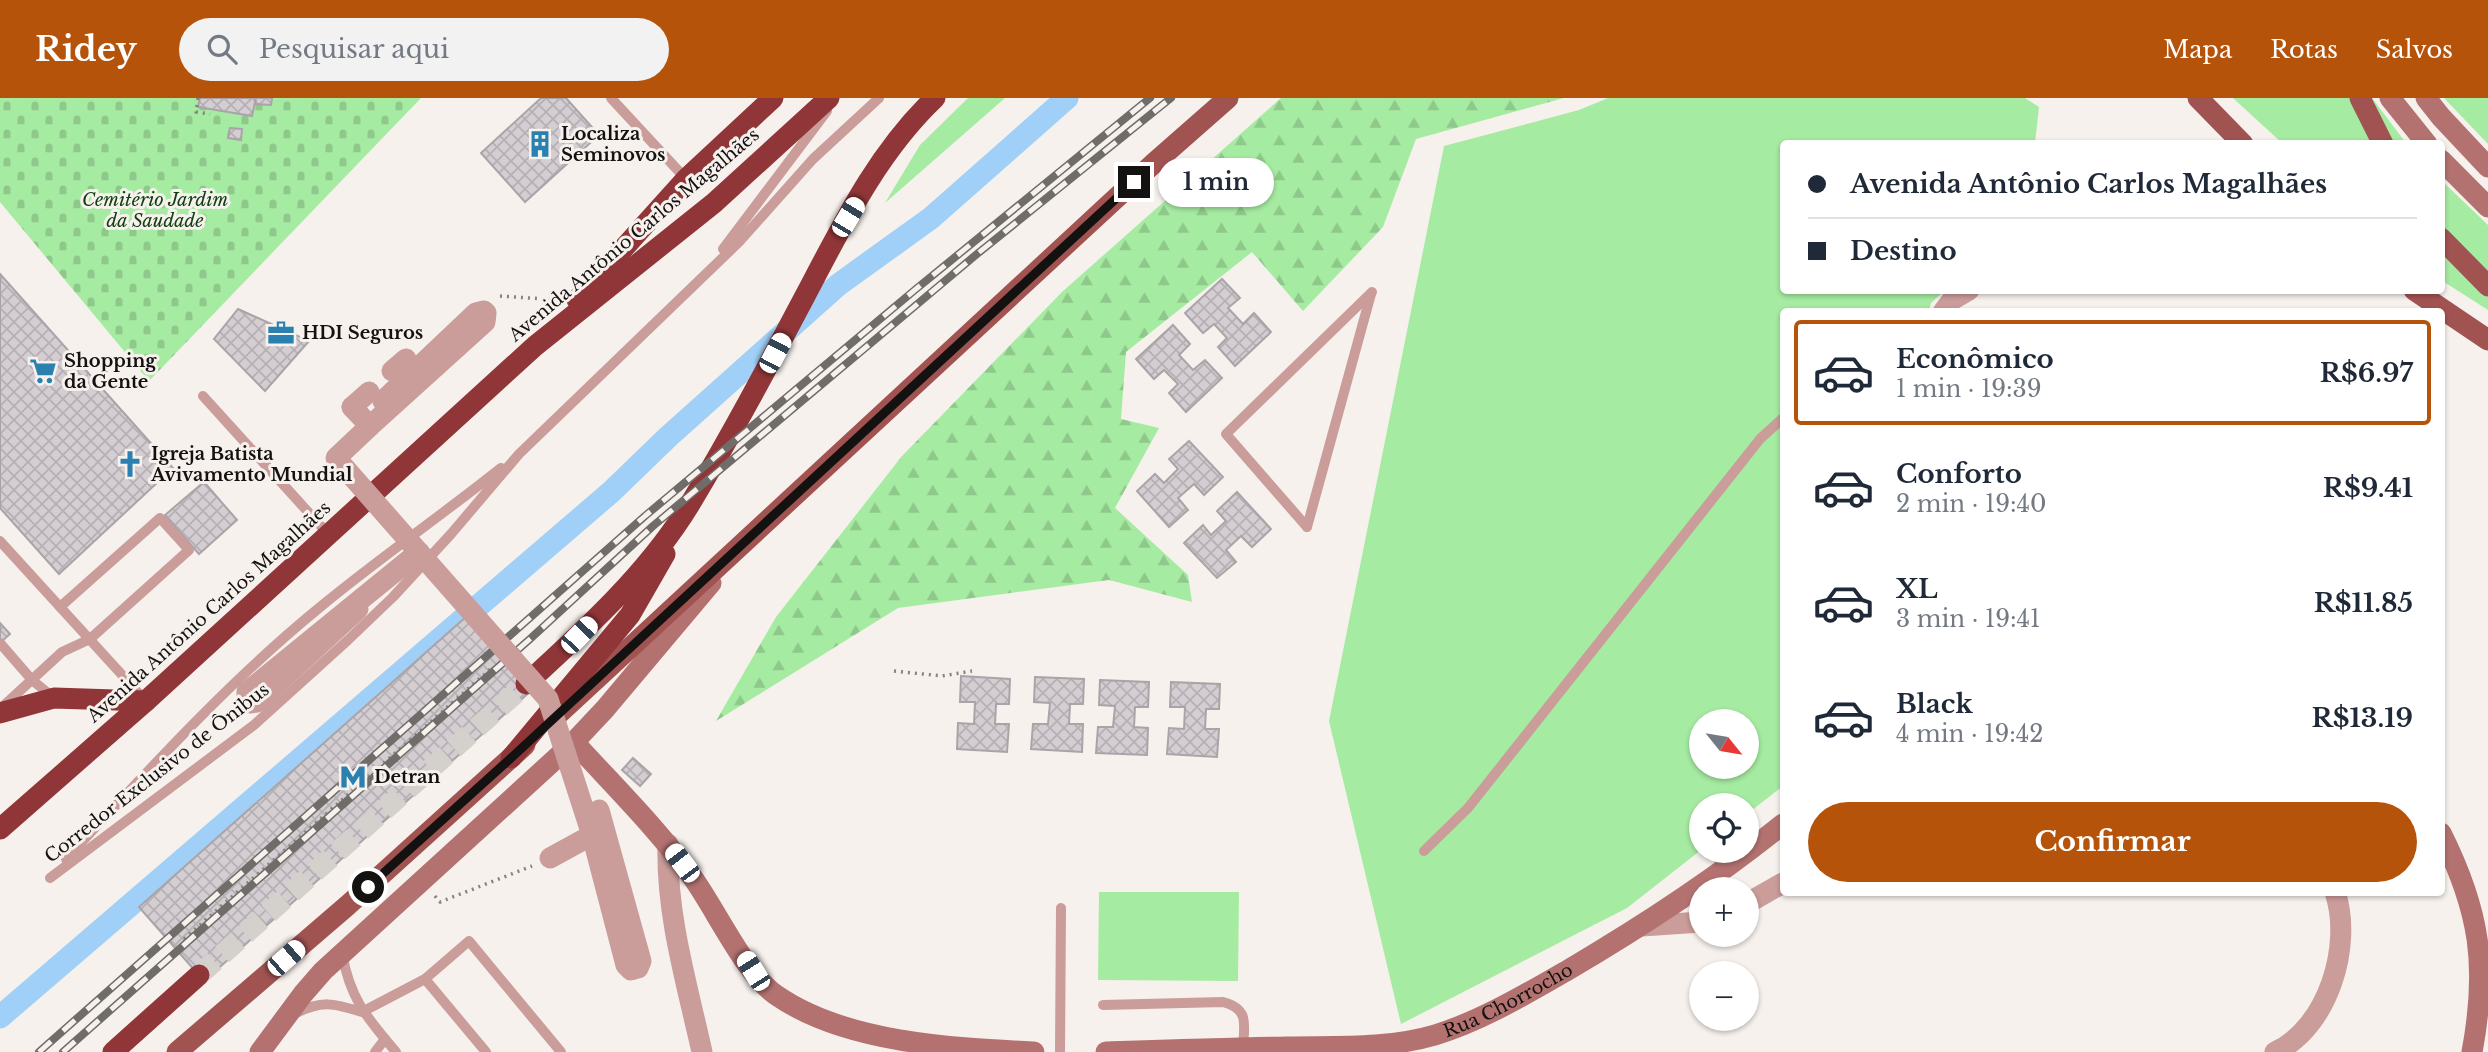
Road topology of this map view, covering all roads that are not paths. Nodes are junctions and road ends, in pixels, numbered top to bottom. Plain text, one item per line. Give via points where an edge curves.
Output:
1 (611, 98) edge
2 (773, 98) edge
3 (829, 98) edge
4 (836, 98) edge
5 (879, 98) edge
6 (936, 98) edge
7 (1228, 98) edge
8 (2198, 98) edge
9 (2360, 98) edge
10 (2390, 98) edge
11 (2426, 98) edge
12 (2239, 140) edge
13 (2381, 140) edge
14 (2424, 140) edge
15 (2445, 164) edge
16 (2488, 167) edge
17 (686, 179) junction
18 (2488, 207) edge
19 (2445, 242) edge
20 (2488, 286) edge
21 (693, 287) junction
22 (1962, 294) edge
23 (2420, 294) edge
24 (1946, 308) edge
25 (2441, 308) edge
26 (2445, 311) edge
27 (2488, 340) edge
28 (535, 346) junction
29 (203, 396) dead end
30 (1780, 421) edge
31 (370, 426) junction
32 (519, 454) junction
33 (688, 507) junction
34 (1307, 527) joint
35 (753, 532) junction
36 (329, 535) junction
37 (0, 541) edge
38 (419, 552) junction
39 (60, 607) junction
40 (358, 610) dead end
41 (90, 639) junction
42 (0, 643) edge
43 (32, 680) junction
44 (526, 684) tunnel mouth
45 (54, 698) junction
46 (146, 701) junction
47 (0, 711) edge
48 (574, 742) junction
49 (511, 758) junction
50 (599, 810) dead end
51 (1780, 826) edge
52 (0, 829) edge
53 (592, 835) junction
54 (2445, 842) edge
55 (668, 844) junction
56 (1424, 851) dead end
57 (550, 858) road end
58 (1780, 885) edge
59 (2336, 896) edge
60 (1759, 897) edge
61 (1061, 908) dead end
62 (1689, 923) edge
63 (1642, 926) junction
64 (342, 953) junction
65 (199, 975) tunnel mouth
66 (425, 979) junction
67 (1103, 1005) dead end
68 (362, 1012) junction
69 (284, 1019) junction
70 (385, 1039) junction
71 (1243, 1048) junction
72 (113, 1052) edge
73 (177, 1052) edge
74 (260, 1052) edge
75 (375, 1052) edge
76 (396, 1052) edge
77 (486, 1052) edge
78 (561, 1052) edge
79 (702, 1052) edge
80 (1034, 1052) edge
81 (1060, 1052) edge
82 (1106, 1052) edge
83 (2275, 1052) edge
84 (2472, 1052) edge

1 - 17 lane
2 - 17 highway
3 - 28 highway, Avenida Antônio Carlos Magalhães via 714,203
4 - 21 lane, Corredor Exclusivo de Ônibus
5 - 21 lane, Corredor Exclusivo de Ônibus via 813,159
6 - 33 highway via 902,132 848,217
7 - 35 main road
8 - 12 main road
9 - 13 main road
10 - 14 street
11 - 16 street
15 - 18 street
17 - 28 highway
19 - 20 main road
21 - 32 lane, Corredor Exclusivo de Ônibus
22 - 24 street
23 - 25 main road
26 - 27 main road
28 - 36 highway, Avenida Antônio Carlos Magalhães
29 - 36 lane
30 - 56 lane via 1760,439 1468,808
31 - 31 street, bridge via 485,322 486,313 476,313 376,396 352,407
31 - 38 street, bridge via 336,458
32 - 32 lane, Corredor Exclusivo de Ônibus via 451,534 348,640 254,724 50,878 177,740 308,617
33 - 44 highway via 615,598
33 - 49 highway via 630,615
34 - 34 lane via 1226,433 1372,292 1336,423
35 - 48 street
35 - 49 main road
36 - 46 highway, Avenida Antônio Carlos Magalhães
37 - 39 lane
38 - 40 street via 247,692 247,701 257,702
38 - 53 street, bridge via 548,699
39 - 41 lane
39 - 41 lane via 160,518 189,550
41 - 43 lane via 62,652
41 - 46 lane
42 - 43 lane
43 - 45 lane
43 - 47 lane
45 - 46 highway
45 - 47 highway
46 - 52 highway, Avenida Antônio Carlos Magalhães
48 - 55 street
48 - 64 street
49 - 73 main road
50 - 53 street via 641,961 635,970 626,965
51 - 63 street, Rua Chorrocho
53 - 57 street
54 - 84 street via 2480,942 2482,983
55 - 79 street via 671,913
55 - 80 street via 753,971 773,994 801,1010 870,1033 934,1045
58 - 60 street
59 - 83 street via 2340,940 2336,972 2305,1030 2292,1044
61 - 81 lane
62 - 63 street
63 - 71 street, Rua Chorrocho via 1517,998 1434,1035 1371,1044
64 - 68 lane
64 - 69 street
65 - 72 highway
66 - 68 lane
66 - 77 lane
66 - 78 lane via 469,941
67 - 71 lane via 1234,1005 1244,1019
68 - 69 lane via 325,1003
68 - 70 lane
69 - 74 street
70 - 75 lane
70 - 76 lane
71 - 82 street, Rua Chorrocho

